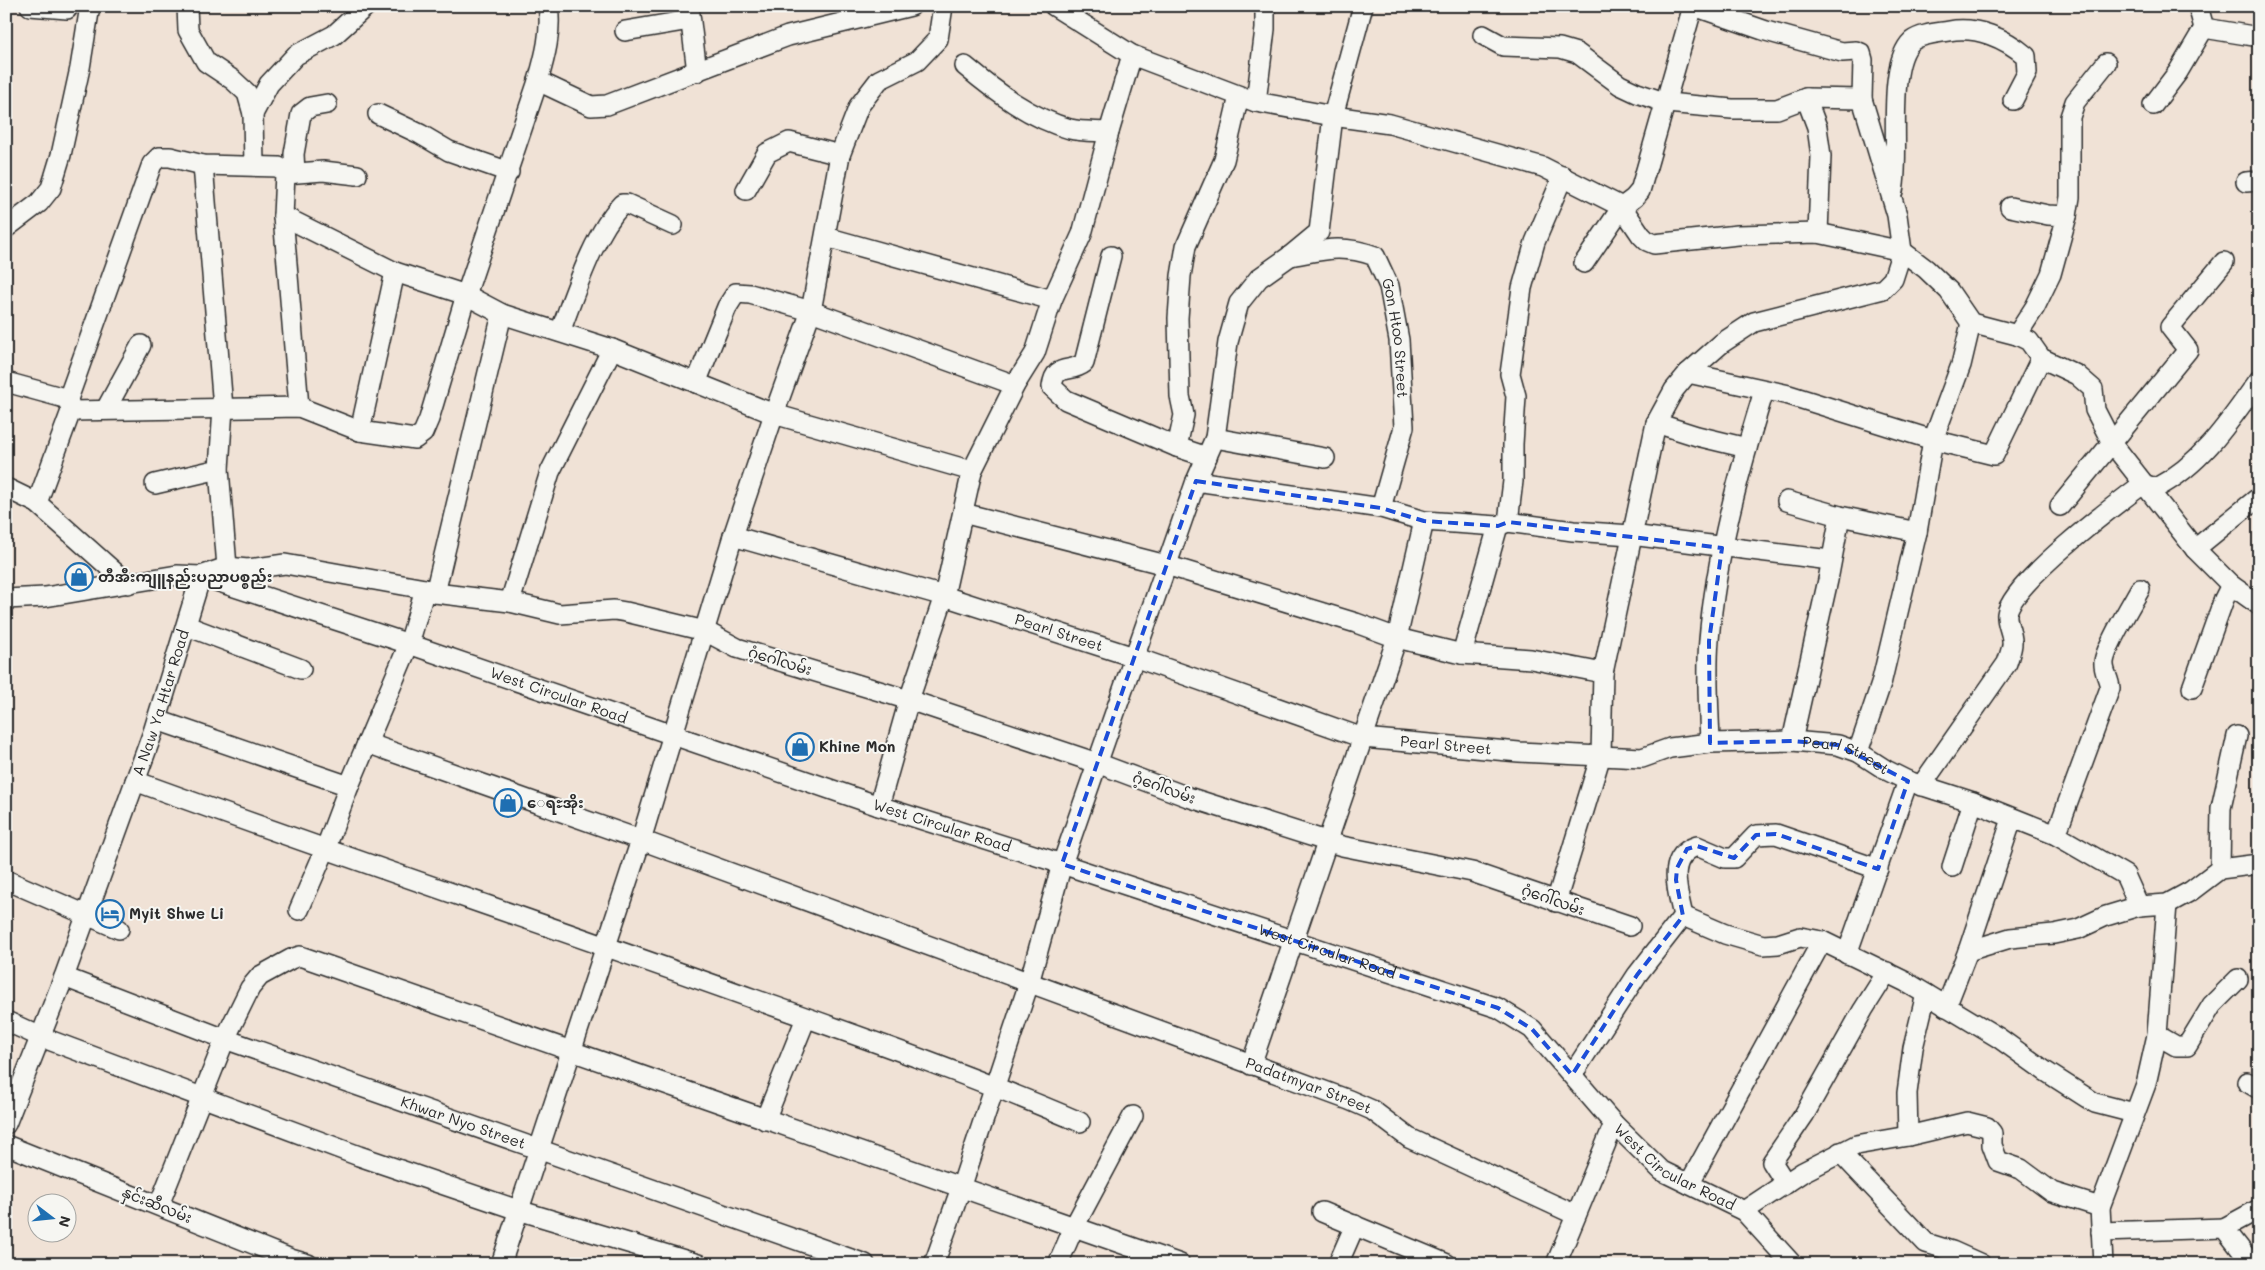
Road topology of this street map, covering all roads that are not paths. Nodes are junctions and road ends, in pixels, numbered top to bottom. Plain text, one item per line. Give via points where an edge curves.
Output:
1 (90, 6) edge
2 (188, 6) edge
3 (366, 6) edge
4 (548, 6) edge
5 (911, 6) edge
6 (943, 6) edge
7 (1054, 6) edge
8 (1265, 6) edge
9 (1363, 6) edge
10 (1694, 6) edge
11 (2198, 6) edge
12 (38, 7) edge
13 (67, 9) dead end
14 (690, 13) edge
15 (2204, 28) junction
16 (625, 31) dead end
17 (1482, 35) dead end
18 (2259, 37) edge
19 (1132, 55) junction
20 (2106, 63) dead end
21 (965, 66) dead end
22 (697, 72) junction
23 (538, 81) junction
24 (1239, 96) junction
25 (1806, 98) junction
26 (1862, 99) junction
27 (2013, 100) dead end
28 (1256, 102) junction
29 (1667, 103) junction
30 (327, 104) dead end
31 (2153, 105) dead end
32 (254, 114) junction
33 (378, 114) dead end
34 (1333, 116) junction
35 (1108, 132) junction
36 (840, 155) junction
37 (203, 164) junction
38 (254, 166) junction
39 (509, 172) junction
40 (290, 173) junction
41 (357, 175) dead end
42 (1563, 176) junction
43 (746, 190) dead end
44 (1891, 197) junction
45 (1622, 207) junction
46 (2010, 207) dead end
47 (283, 216) junction
48 (2067, 216) junction
49 (673, 225) dead end
50 (6, 228) edge
51 (1818, 233) junction
52 (826, 237) junction
53 (1902, 251) junction
54 (1111, 256) dead end
55 (1290, 256) junction
56 (2224, 262) dead end
57 (1584, 263) dead end
58 (395, 272) junction
59 (466, 295) junction
60 (1052, 300) junction
61 (811, 311) junction
62 (502, 314) junction
63 (1971, 323) junction
64 (560, 332) junction
65 (2017, 335) junction
66 (141, 345) dead end
67 (612, 349) junction
68 (2041, 358) junction
69 (1688, 373) junction
70 (2259, 380) edge
71 (6, 382) edge
72 (696, 383) junction
73 (1015, 385) junction
74 (1764, 391) junction
75 (69, 405) junction
76 (299, 407) junction
77 (223, 408) junction
78 (106, 409) junction
79 (774, 414) junction
80 (1656, 423) junction
81 (360, 431) junction
82 (1215, 438) junction
83 (1933, 440) junction
84 (2112, 442) junction
85 (1177, 447) junction
86 (1747, 448) junction
87 (1207, 457) junction
88 (1325, 458) dead end
89 (219, 469) junction
90 (972, 471) junction
91 (1196, 482) junction
92 (155, 484) dead end
93 (2143, 484) junction
94 (6, 488) edge
95 (2259, 497) edge
96 (1787, 501) dead end
97 (37, 503) junction
98 (2060, 506) dead end
99 (1381, 508) junction
100 (963, 513) junction
101 (1840, 516) junction
102 (1424, 521) junction
103 (1503, 524) junction
104 (1917, 532) junction
105 (1631, 535) junction
106 (733, 536) junction
107 (1722, 548) junction
108 (2194, 549) junction
109 (1830, 560) junction
110 (227, 566) junction
111 (1166, 566) junction
112 (201, 576) junction
113 (128, 584) junction
114 (2231, 585) junction
115 (2140, 589) dead end
116 (430, 591) junction
117 (944, 596) junction
118 (6, 599) edge
119 (510, 602) junction
120 (2259, 605) edge
121 (187, 626) junction
122 (705, 631) junction
123 (1397, 638) junction
124 (409, 644) junction
125 (1462, 654) junction
126 (1134, 657) junction
127 (301, 669) dead end
128 (1603, 673) junction
129 (2192, 688) dead end
130 (909, 700) junction
131 (157, 720) junction
132 (674, 735) junction
133 (2237, 736) dead end
134 (1363, 738) junction
135 (1792, 741) junction
136 (368, 743) junction
137 (1710, 743) junction
138 (1858, 752) junction
139 (1601, 755) junction
140 (1097, 763) junction
141 (135, 781) junction
142 (1914, 784) junction
143 (349, 786) junction
144 (1973, 802) junction
145 (879, 806) junction
146 (2012, 819) junction
147 (2056, 835) junction
148 (641, 840) junction
149 (1329, 842) junction
150 (325, 850) junction
151 (1062, 864) junction
152 (2259, 864) edge
153 (1952, 867) dead end
154 (1878, 869) junction
155 (2220, 869) junction
156 (6, 880) edge
157 (1556, 902) junction
158 (2167, 904) junction
159 (2139, 906) junction
160 (299, 910) dead end
161 (86, 915) junction
162 (1683, 916) junction
163 (1630, 926) dead end
164 (119, 930) dead end
165 (1294, 941) junction
166 (1822, 941) junction
167 (606, 946) junction
168 (1968, 951) junction
169 (1847, 954) junction
170 (1887, 972) junction
171 (64, 977) junction
172 (2238, 979) dead end
173 (1029, 984) junction
174 (1926, 994) junction
175 (1946, 1007) junction
176 (806, 1018) junction
177 (6, 1022) edge
178 (2157, 1035) junction
179 (41, 1037) junction
180 (225, 1039) junction
181 (572, 1051) junction
182 (1251, 1065) junction
183 (1572, 1075) junction
184 (994, 1085) junction
185 (202, 1098) junction
186 (2134, 1113) junction
187 (1133, 1116) dead end
188 (765, 1120) junction
189 (1080, 1122) dead end
190 (6, 1124) edge
191 (1614, 1124) junction
192 (1908, 1136) junction
193 (6, 1145) edge
194 (538, 1150) junction
195 (1840, 1152) junction
196 (1689, 1184) junction
197 (1786, 1184) junction
198 (961, 1188) junction
199 (159, 1205) junction
200 (2100, 1207) junction
201 (2259, 1209) edge
202 (518, 1210) junction
203 (1322, 1212) dead end
204 (1744, 1212) junction
205 (1576, 1215) junction
206 (1355, 1225) junction
207 (1074, 1227) junction
208 (2224, 1228) junction
209 (2101, 1232) junction
210 (296, 1262) edge
211 (501, 1264) edge
212 (698, 1264) edge
213 (864, 1264) edge
214 (934, 1264) edge
215 (1058, 1264) edge
216 (1180, 1264) edge
217 (1338, 1264) edge
218 (1448, 1264) edge
219 (1556, 1264) edge
220 (1792, 1264) edge
221 (1981, 1264) edge
222 (2103, 1264) edge
223 (2252, 1264) edge

1 - 50 street via 61,155 50,188 39,203
2 - 32 street via 188,30 206,62 248,93
3 - 32 street via 334,35 296,55 269,84
4 - 23 street via 547,50
5 - 22 street via 788,36
6 - 36 street via 938,39 916,61 879,80 859,106
7 - 19 street
8 - 28 street
9 - 34 street
10 - 26 street via 1766,31 1842,52 1861,53
10 - 29 street
11 - 15 street
12 - 13 street
14 - 16 street
14 - 22 street
15 - 18 street
15 - 31 street via 2178,72
17 - 29 street via 1503,46 1560,48 1577,53 1620,85
19 - 24 street
19 - 35 street
20 - 48 street via 2075,102 2070,117
21 - 35 street via 994,90 1038,117 1071,129
22 - 23 street via 599,107
23 - 39 street
24 - 28 street
24 - 85 street via 1224,160 1186,246 1178,318 1180,396 1184,415
25 - 26 street
25 - 29 street via 1777,109
25 - 51 street via 1817,128 1821,156
26 - 44 street
27 - 44 street via 2026,73 2026,56 2015,47 1985,32 1962,30 1929,34 1913,41 1901,60 1895,136 1897,174
28 - 34 street
29 - 45 street via 1640,191
30 - 40 street via 300,114
32 - 38 street
33 - 39 street via 449,151
34 - 42 street via 1390,124 1534,164
34 - 55 street via 1318,232
35 - 60 street via 1082,234
36 - 43 street via 789,142 767,153
36 - 52 street
37 - 38 street
37 - 75 street via 170,157 159,158 152,164
37 - 77 street
38 - 40 street via 279,167
39 - 59 street
40 - 41 street via 323,171
40 - 47 street
42 - 45 street
42 - 103 street via 1534,242 1522,288 1510,374 1516,396 1513,481
44 - 53 street
45 - 51 street via 1641,235 1654,244 1738,235
45 - 57 street
46 - 48 street
47 - 58 street
47 - 76 street
48 - 65 street via 2051,274 2035,308
49 - 64 street via 622,204 610,219 582,273
51 - 53 street
52 - 60 street
52 - 61 street
53 - 63 street via 1949,292
53 - 69 street via 1893,279 1883,289 1754,322 1722,343
54 - 85 street via 1084,363 1059,371 1053,377 1052,387 1066,400
55 - 82 street via 1259,278 1240,303 1228,342
55 - 99 street, Gon Htoo Street via 1338,248 1357,250 1375,256 1389,286 1399,340 1404,427
56 - 84 street via 2170,327 2188,350
58 - 59 street
58 - 81 street
59 - 62 street
59 - 81 street via 423,433 415,439
60 - 73 street via 1035,353
61 - 72 street via 736,293 727,307
61 - 73 street
61 - 79 street
62 - 64 street
62 - 116 street
63 - 65 street
63 - 83 street via 1961,365
64 - 67 street
65 - 68 street via 2030,341
66 - 78 street
67 - 72 street
67 - 119 street via 550,472
68 - 83 street via 1994,455
68 - 84 street via 2077,375 2093,389 2095,410
69 - 74 street
69 - 80 street via 1674,390
70 - 93 street via 2218,439 2172,480 2156,488
71 - 75 street
72 - 79 street
73 - 90 street
74 - 83 street via 1789,395
74 - 86 street
75 - 78 street
75 - 97 street
76 - 77 street
76 - 81 street
77 - 78 street
77 - 89 street
79 - 90 street
79 - 106 street
80 - 86 street
80 - 105 street
82 - 87 street
82 - 88 street
83 - 104 street
84 - 93 street
84 - 98 street
85 - 87 street
86 - 107 street
87 - 91 street
89 - 92 street
89 - 110 street
90 - 100 street
91 - 99 street
91 - 111 street
93 - 108 street
93 - 142 street via 2023,586 2007,614 2013,642 2007,663
94 - 97 street
95 - 108 street
96 - 101 street
97 - 113 street
99 - 102 street
100 - 111 street
100 - 117 street
101 - 104 street
101 - 109 street
102 - 103 street
102 - 123 street
103 - 105 street
103 - 125 street
104 - 138 street via 1881,684
105 - 107 street
105 - 128 street
106 - 117 street, Pearl Street
106 - 122 street
107 - 109 street
107 - 137 street via 1709,641
108 - 114 street
109 - 135 street
110 - 112 street
110 - 116 street via 248,569 285,564
111 - 123 street
111 - 126 street
112 - 113 street, West Circular Road via 177,575
112 - 121 street, A Naw Ya Htar Road
112 - 124 street, West Circular Road
113 - 118 street, West Circular Road via 45,597
114 - 120 street
114 - 129 street
115 - 147 street via 2106,655 2104,672 2110,688
116 - 119 street
116 - 124 street
117 - 126 street, Pearl Street
117 - 130 street
119 - 122 street, ဂံ့ဂေါ်လမ်း via 560,614 614,610
121 - 127 street
121 - 131 street, A Naw Ya Htar Road
122 - 130 street, ဂံ့ဂေါ်လမ်း via 737,648
122 - 132 street
123 - 125 street
123 - 134 street
124 - 132 street, West Circular Road
124 - 136 street
125 - 128 street via 1531,660
126 - 134 street, Pearl Street
126 - 140 street
128 - 139 street
130 - 140 street, ဂံ့ဂေါ်လမ်း
130 - 145 street
131 - 141 street, A Naw Ya Htar Road
131 - 143 street
132 - 145 street, West Circular Road
132 - 148 street
133 - 155 street via 2221,808
134 - 139 street, Pearl Street via 1519,752
134 - 149 street
135 - 137 street, Pearl Street
135 - 138 street, Pearl Street via 1838,744
136 - 143 street
136 - 148 street, Padatmyar Street
137 - 139 street, Pearl Street via 1670,748 1642,758
138 - 142 street, Pearl Street
139 - 157 street
140 - 149 street, ဂံ့ဂေါ်လမ်း via 1188,797
140 - 151 street
141 - 150 street
141 - 161 street, A Naw Ya Htar Road
142 - 144 street, Pearl Street
142 - 154 street
143 - 150 street
144 - 146 street, Pearl Street
144 - 153 street
145 - 151 street, West Circular Road
146 - 147 street, Pearl Street
146 - 168 street
147 - 159 street, Pearl Street via 2126,875
148 - 167 street
148 - 173 street, Padatmyar Street
149 - 157 street, ဂံ့ဂေါ်လမ်း via 1472,872
149 - 165 street
150 - 160 street
150 - 167 street
151 - 165 street, West Circular Road
151 - 173 street
152 - 155 street
154 - 162 street via 1776,834 1756,835 1734,858 1725,858 1697,846 1687,849 1677,868
154 - 169 street
155 - 158 street via 2192,891
156 - 161 street
157 - 163 street, ဂံ့ဂေါ်လမ်း
158 - 159 street
158 - 178 street
159 - 168 street via 2078,929 2010,938
161 - 164 street
161 - 171 street, A Naw Ya Htar Road
162 - 166 street via 1763,946 1800,937
162 - 183 street via 1637,975
165 - 182 street
165 - 183 street, West Circular Road via 1498,1008 1532,1029
166 - 169 street
166 - 196 street
167 - 176 street
167 - 181 street
168 - 175 street
169 - 170 street
170 - 174 street
170 - 197 street via 1804,1115 1772,1162
171 - 179 street, A Naw Ya Htar Road
171 - 180 street, Khwar Nyo Street
172 - 178 street via 2212,1005 2187,1046 2176,1046
173 - 182 street, Padatmyar Street
173 - 184 street
174 - 175 street
174 - 192 street via 1913,1048 1907,1093
175 - 186 street via 1999,1038 2095,1103
176 - 184 street
176 - 188 street
177 - 179 street
178 - 186 street via 2146,1084
179 - 185 street
179 - 190 street, A Naw Ya Htar Road
180 - 181 street via 250,988 260,976 300,956
180 - 185 street
180 - 194 street, Khwar Nyo Street
181 - 188 street
181 - 194 street
182 - 205 street, Padatmyar Street via 1364,1107 1409,1138
183 - 191 street, West Circular Road
184 - 189 street
184 - 198 street
185 - 199 street
185 - 202 street
186 - 200 street
187 - 207 street
188 - 198 street
191 - 196 street, West Circular Road via 1662,1171
191 - 205 street
192 - 195 street via 1856,1145
192 - 200 street via 1967,1122 1988,1127 1998,1161 2021,1169 2052,1192
193 - 199 street, နှင်းဆီလမ်း
194 - 202 street
194 - 213 street, Khwar Nyo Street
195 - 197 street
195 - 221 street via 1926,1243
196 - 204 street, West Circular Road
197 - 204 street
198 - 207 street
198 - 214 street
199 - 210 street, နှင်းဆီလမ်း
200 - 209 street
201 - 208 street
202 - 211 street
202 - 212 street
203 - 206 street
204 - 220 street, West Circular Road
205 - 219 street
206 - 217 street
206 - 218 street
207 - 215 street
207 - 216 street
208 - 209 street
208 - 223 street
209 - 222 street

